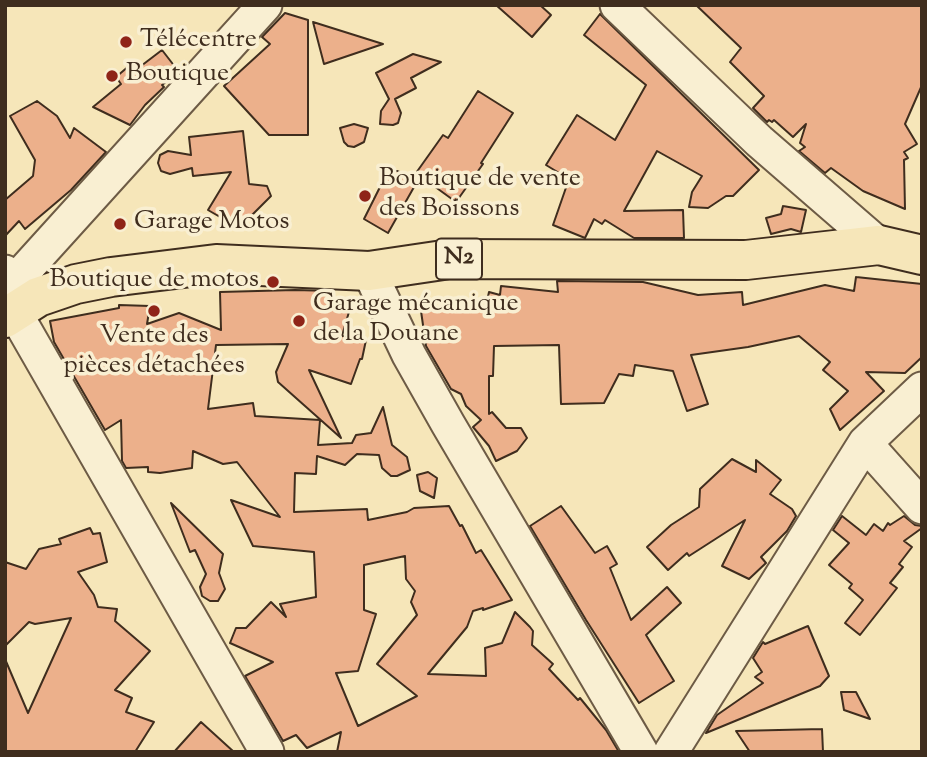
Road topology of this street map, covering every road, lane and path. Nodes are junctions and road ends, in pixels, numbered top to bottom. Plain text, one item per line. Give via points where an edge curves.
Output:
1 (265, 5) edge
2 (617, 5) edge
3 (879, 245) junction
4 (922, 255) edge
5 (369, 271) junction
6 (10, 296) edge
7 (922, 389) edge
8 (866, 443) junction
9 (922, 507) edge
10 (267, 752) edge
11 (641, 752) edge
12 (671, 752) edge

1 - 6 street
2 - 3 street via 759,141
3 - 4 highway, N2
3 - 5 highway, N2 via 746,260 450,259
5 - 6 highway, N2 via 216,264 76,284 38,297
5 - 11 street via 428,390
6 - 10 street
7 - 8 street
8 - 9 street
8 - 12 street

